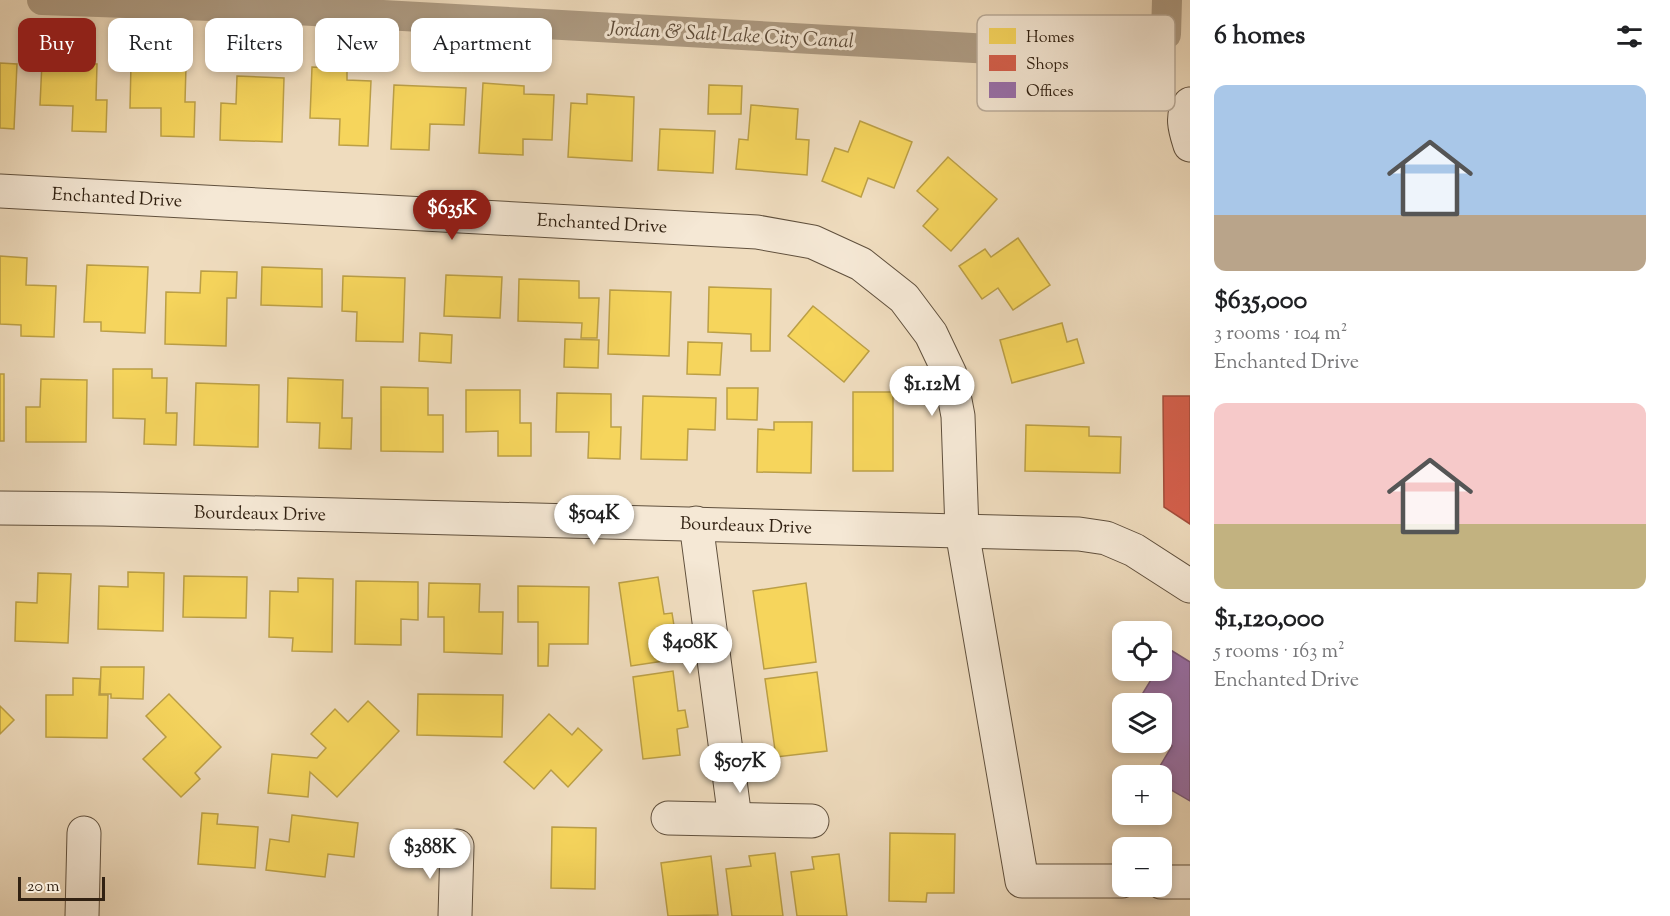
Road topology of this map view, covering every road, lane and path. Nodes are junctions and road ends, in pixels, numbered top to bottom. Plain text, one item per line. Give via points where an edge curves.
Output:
1 (1190, 105) edge
2 (1190, 145) edge
3 (0, 191) edge
4 (0, 508) edge
5 (696, 523) junction
6 (962, 531) junction
7 (1190, 586) edge
8 (668, 818) dead end
9 (735, 819) junction
10 (812, 821) dead end
11 (84, 833) dead end
12 (457, 846) dead end
13 (1112, 881) edge
14 (1172, 882) edge
15 (1190, 882) edge
16 (82, 916) edge
17 (455, 916) edge

1 - 2 street via 1184,124
3 - 6 street, Enchanted Drive via 745,231 813,242 861,264 904,298 931,334 950,374 958,416
4 - 5 street, Bourdeaux Drive
5 - 6 street, Bourdeaux Drive
5 - 9 street
6 - 7 street, Bourdeaux Drive via 1106,538 1134,550
6 - 13 street, Enchanted Drive via 1022,881
8 - 9 street
9 - 10 street
11 - 16 street
12 - 17 street
14 - 15 street

